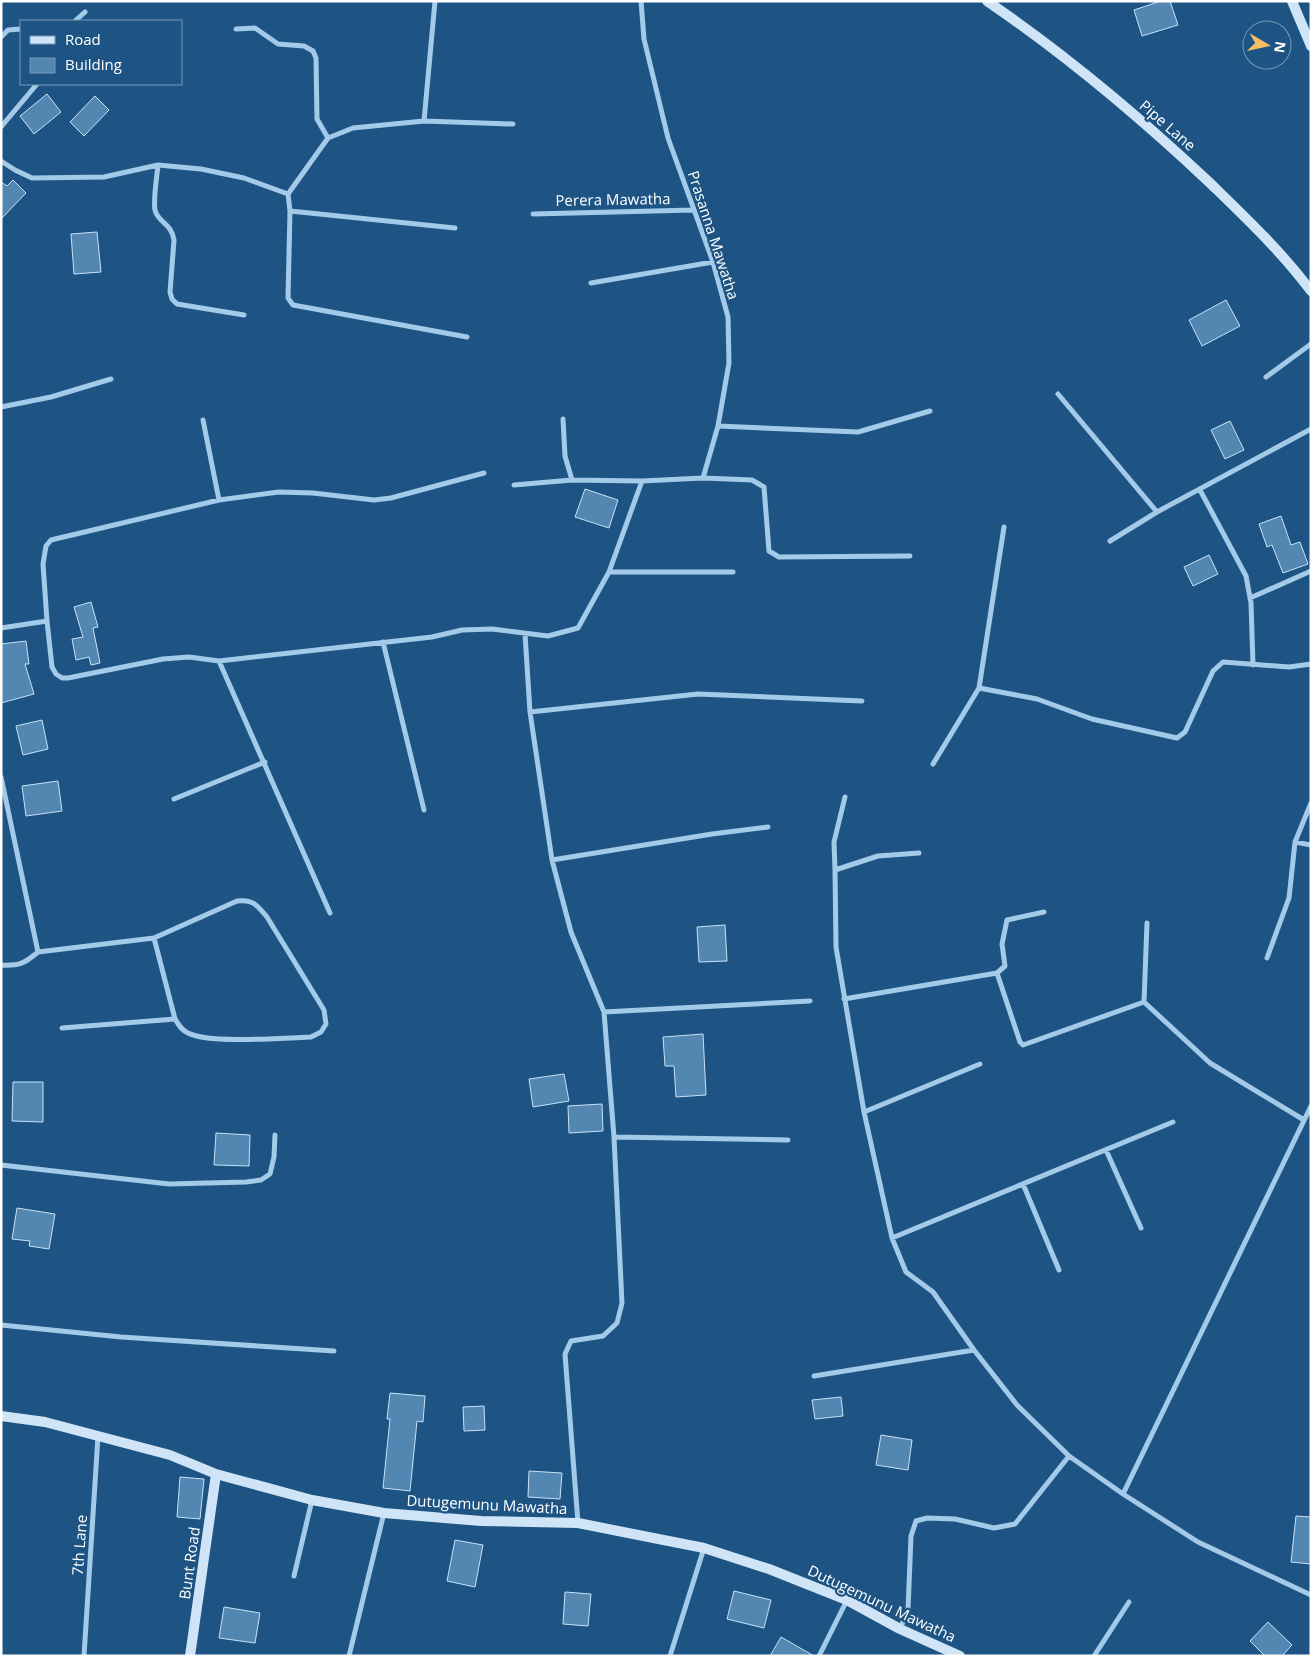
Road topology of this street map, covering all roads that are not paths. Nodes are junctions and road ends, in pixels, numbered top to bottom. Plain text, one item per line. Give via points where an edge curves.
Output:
1 (435, 1) edge
2 (641, 1) edge
3 (986, 1) edge
4 (1292, 1) edge
5 (85, 12) dead end
6 (76, 20) edge
7 (20, 29) edge
8 (236, 29) dead end
9 (1, 37) edge
10 (1311, 46) edge
11 (36, 85) edge
12 (424, 121) junction
13 (513, 124) dead end
14 (1, 127) edge
15 (328, 138) junction
16 (1, 161) edge
17 (158, 165) junction
18 (288, 194) junction
19 (694, 210) junction
20 (290, 212) junction
21 (534, 214) dead end
22 (454, 228) dead end
23 (712, 262) junction
24 (591, 283) dead end
25 (1311, 291) edge
26 (244, 315) dead end
27 (467, 337) dead end
28 (1311, 344) edge
29 (1266, 377) dead end
30 (111, 379) dead end
31 (1058, 394) dead end
32 (1, 407) edge
33 (930, 411) dead end
34 (564, 419) dead end
35 (204, 420) dead end
36 (718, 426) junction
37 (1311, 429) edge
38 (484, 473) dead end
39 (704, 478) junction
40 (572, 480) junction
41 (642, 481) junction
42 (514, 485) dead end
43 (1200, 490) junction
44 (218, 500) junction
45 (1157, 512) junction
46 (1004, 527) dead end
47 (1110, 542) dead end
48 (910, 556) dead end
49 (1311, 571) edge
50 (609, 572) junction
51 (732, 572) dead end
52 (1250, 598) junction
53 (47, 620) junction
54 (1, 628) edge
55 (525, 634) junction
56 (382, 642) junction
57 (219, 661) junction
58 (1311, 664) edge
59 (1253, 665) junction
60 (979, 688) junction
61 (862, 701) dead end
62 (530, 712) junction
63 (265, 762) junction
64 (933, 764) dead end
65 (1, 777) edge
66 (845, 797) dead end
67 (174, 800) dead end
68 (1311, 803) edge
69 (424, 810) dead end
70 (768, 827) dead end
71 (1295, 842) junction
72 (1311, 845) edge
73 (919, 853) dead end
74 (552, 860) junction
75 (835, 870) junction
76 (1044, 912) dead end
77 (330, 913) dead end
78 (1147, 923) dead end
79 (154, 938) junction
80 (38, 952) junction
81 (1266, 958) dead end
82 (1, 965) edge
83 (997, 973) junction
84 (844, 999) junction
85 (810, 1001) dead end
86 (1144, 1002) junction
87 (604, 1012) junction
88 (175, 1019) junction
89 (62, 1028) dead end
90 (980, 1064) dead end
91 (1311, 1106) edge
92 (864, 1112) junction
93 (1304, 1120) junction
94 (1173, 1122) dead end
95 (275, 1135) dead end
96 (614, 1137) junction
97 (788, 1140) dead end
98 (1106, 1150) junction
99 (1, 1165) edge
100 (1023, 1184) junction
101 (1141, 1228) dead end
102 (892, 1238) junction
103 (1059, 1270) dead end
104 (1, 1325) edge
105 (334, 1350) dead end
106 (974, 1350) junction
107 (814, 1376) dead end
108 (1, 1416) edge
109 (98, 1436) junction
110 (1069, 1456) junction
111 (216, 1474) junction
112 (1123, 1494) junction
113 (312, 1500) junction
114 (384, 1513) junction
115 (578, 1524) junction
116 (704, 1548) junction
117 (294, 1576) dead end
118 (1311, 1595) edge
119 (847, 1600) junction
120 (1128, 1602) dead end
121 (900, 1629) junction
122 (84, 1656) edge
123 (190, 1656) edge
124 (349, 1656) edge
125 (670, 1656) edge
126 (819, 1656) edge
127 (960, 1656) edge
128 (1094, 1656) edge

1 - 12 street
2 - 19 street, Prasanna Mawatha via 644,39 668,138
3 - 25 street, Pipe Lane via 1033,32 1161,137 1254,226
4 - 10 street
5 - 6 street
7 - 9 street via 8,30
8 - 15 street via 255,28 278,44 313,50 316,58 317,119
11 - 14 street
12 - 13 street
12 - 15 street via 353,128
15 - 18 street
16 - 17 street via 32,178 104,177
17 - 18 street via 244,178
17 - 26 street via 155,209 159,218 168,225 174,240 172,299 177,304
18 - 20 street
19 - 21 street, Perera Mawatha
19 - 23 street, Prasanna Mawatha
20 - 22 street
20 - 27 street via 288,298 293,305
23 - 24 street
23 - 36 street, Prasanna Mawatha via 728,317 729,363
28 - 29 street
30 - 32 street via 51,397
31 - 45 street
33 - 36 street via 858,432
34 - 40 street via 565,456
35 - 44 street
36 - 39 street, Prasanna Mawatha
37 - 43 street
38 - 44 street via 374,500 279,492
39 - 41 street
39 - 48 street via 752,480 764,487 769,551 779,558
40 - 41 street
40 - 42 street
41 - 50 street
43 - 45 street
43 - 52 street via 1246,576
44 - 53 street via 51,540 46,546 43,564
45 - 47 street
46 - 60 street
49 - 52 street
50 - 51 street
50 - 55 street via 578,628 548,636
52 - 59 street
53 - 54 street
53 - 57 street via 52,667 62,678 189,656
55 - 56 street via 462,630
55 - 62 street
56 - 57 street
56 - 69 street
57 - 63 street
58 - 59 street via 1289,667
59 - 60 street via 1223,662 1213,671 1184,732 1177,738 1092,719 1037,699
60 - 64 street
61 - 62 street via 698,694
62 - 74 street
63 - 67 street
63 - 77 street
65 - 80 street
66 - 75 street via 834,842
68 - 71 street
70 - 74 street
71 - 72 street
71 - 81 street via 1290,898
73 - 75 street via 878,856
74 - 87 street via 571,932
75 - 84 street via 836,947
76 - 83 street via 1008,920 1002,944 1005,966
78 - 86 street
79 - 80 street
79 - 88 street
79 - 88 street via 237,901 248,900 267,917 324,1010 326,1024 321,1032 311,1037 215,1039 181,1030
80 - 82 street via 16,966
83 - 84 street
83 - 86 street via 1023,1044
84 - 92 street
85 - 87 street
86 - 93 street via 1210,1062
87 - 96 street
88 - 89 street
90 - 92 street
91 - 93 street
92 - 102 street
93 - 112 street
94 - 98 street
95 - 99 street via 270,1174 260,1180 246,1182 169,1184
96 - 97 street
96 - 115 street via 622,1302 617,1323 604,1336 571,1340 565,1354
98 - 100 street
98 - 101 street
100 - 102 street
100 - 103 street
102 - 106 street via 906,1272 933,1292
104 - 105 street via 121,1337
106 - 107 street
106 - 110 street via 1017,1405
108 - 109 street, Dutugemunu Mawatha via 45,1422
109 - 111 street, Dutugemunu Mawatha via 170,1455
109 - 122 street, 7th Lane
110 - 112 street
110 - 121 street via 1015,1524 994,1528 955,1519 916,1521 911,1536 908,1610
111 - 113 street, Dutugemunu Mawatha
111 - 123 street, Bunt Road
112 - 118 street via 1198,1542
113 - 114 street, Dutugemunu Mawatha
113 - 117 street
114 - 115 street, Dutugemunu Mawatha
114 - 124 street
115 - 116 street, Dutugemunu Mawatha
116 - 119 street, Dutugemunu Mawatha
116 - 125 street
119 - 121 street, Dutugemunu Mawatha
119 - 126 street
120 - 128 street
121 - 127 street, Dutugemunu Mawatha

